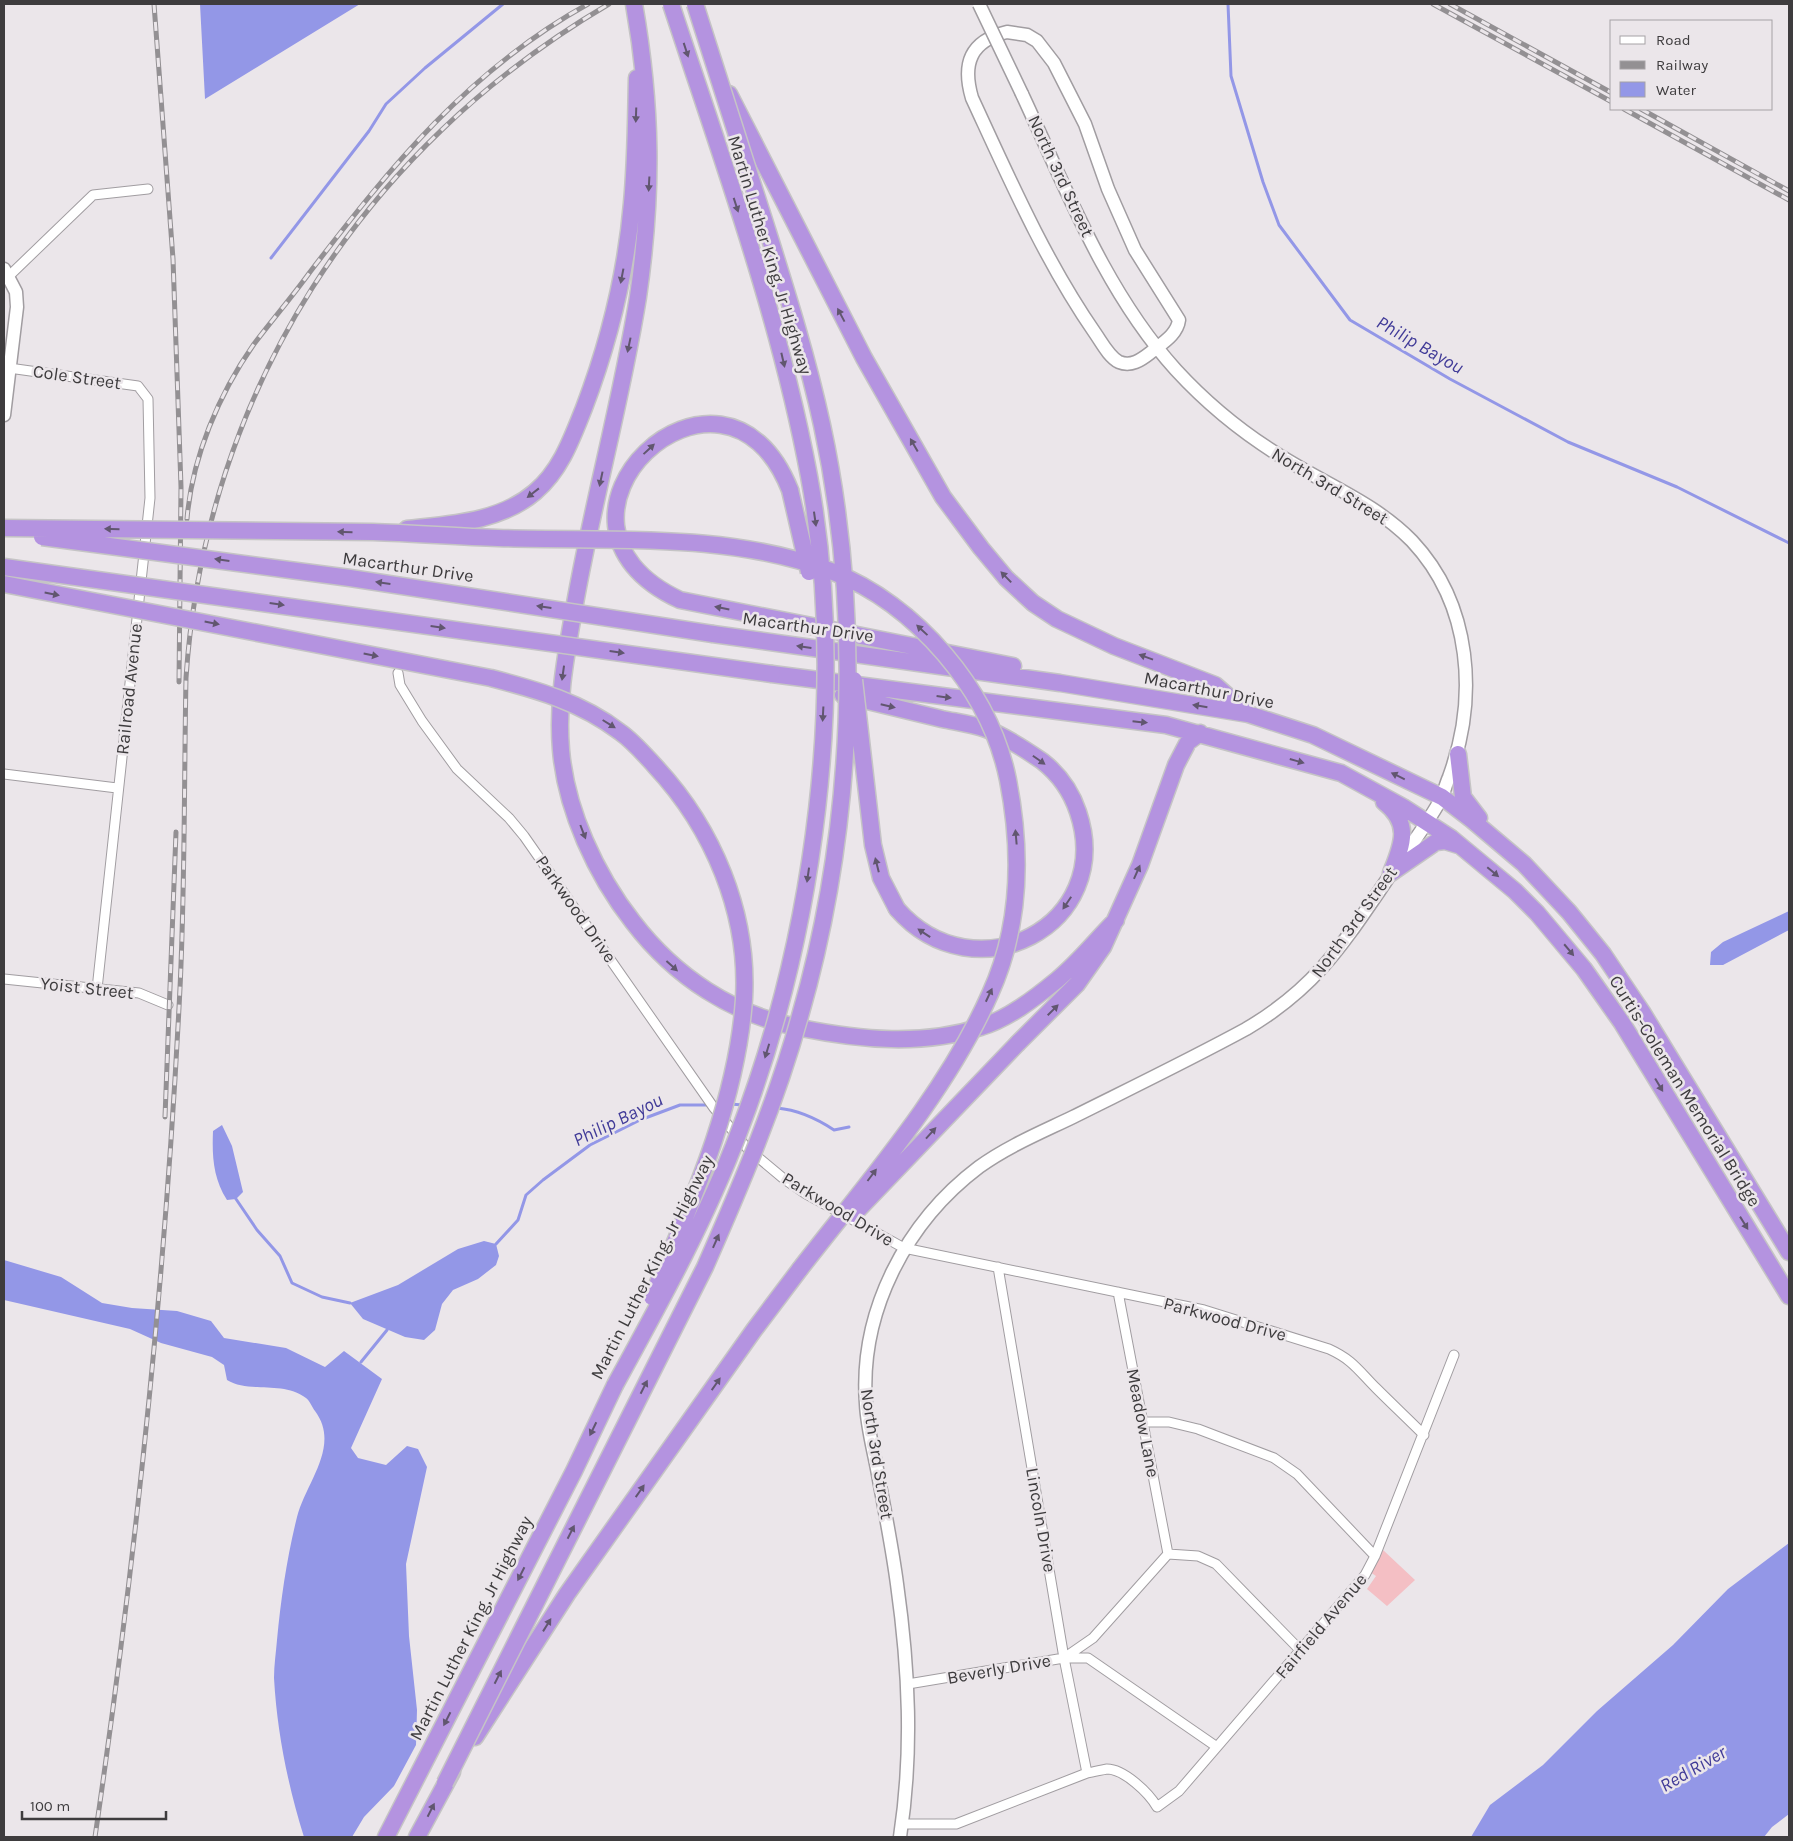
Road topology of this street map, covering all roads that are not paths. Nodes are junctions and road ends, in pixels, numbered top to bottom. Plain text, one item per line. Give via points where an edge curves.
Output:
1 (634, 4) edge
2 (671, 4) edge
3 (695, 4) edge
4 (979, 4) edge
5 (638, 31) junction
6 (715, 68) junction
7 (148, 189) dead end
8 (6, 272) edge
9 (1157, 347) junction
10 (9, 368) junction
11 (143, 391) joint
12 (4, 415) edge
13 (4, 528) edge
14 (4, 532) edge
15 (378, 532) junction
16 (4, 567) edge
17 (4, 584) edge
18 (848, 637) junction
19 (826, 648) junction
20 (398, 673) dead end
21 (773, 674) junction
22 (1060, 683) junction
23 (1248, 714) junction
24 (1200, 733) junction
25 (1458, 754) junction
26 (1341, 773) junction
27 (4, 774) edge
28 (118, 788) junction
29 (1442, 797) junction
30 (1426, 821) junction
31 (1464, 848) junction
32 (1391, 874) junction
33 (1543, 883) junction
34 (1556, 896) joint
35 (1116, 920) junction
36 (4, 979) edge
37 (97, 989) junction
38 (168, 1006) dead end
39 (904, 1248) junction
40 (1789, 1252) edge
41 (998, 1267) junction
42 (800, 1269) junction
43 (1118, 1292) junction
44 (1789, 1296) edge
45 (1454, 1355) dead end
46 (615, 1385) junction
47 (1143, 1422) junction
48 (1424, 1435) junction
49 (1168, 1554) junction
50 (1375, 1556) junction
51 (1300, 1650) junction
52 (1064, 1658) junction
53 (908, 1684) junction
54 (1217, 1747) junction
55 (1087, 1773) junction
56 (445, 1783) junction
57 (902, 1824) junction
58 (386, 1837) edge
59 (417, 1837) edge
60 (900, 1837) edge

1 - 5 highway
2 -> 19 highway, Martin Luther King, Jr Highway, bridge via 780,347 809,477 817,530
3 - 6 highway, Martin Luther King, Jr Highway, bridge
4 - 9 street, North 3rd Street, bridge via 1103,263
5 -> 15 highway, bridge via 634,174 626,258 603,354 564,456 540,487 508,509 465,522
5 -> 35 highway via 648,103 650,170 646,230 633,325 578,586 560,707 561,753 576,813 605,881 623,910 663,957 697,986 720,999 790,1026 870,1038 922,1038 984,1026 1006,1015 1058,979
6 - 18 highway, Martin Luther King, Jr Highway, bridge via 797,320 814,390 837,512
23 -> 6 highway, bridge via 1215,685 1082,633 1033,603 981,548 948,504 864,358
7 - 8 street via 93,195
8 - 10 street via 16,292 17,307
9 - 9 street via 1173,335 1179,320 1135,250 1108,189 1085,124 1057,69 1046,50 1027,35 1006,32 986,40 970,56 968,83 992,141 1062,281 1114,359 1129,364
9 - 25 street, North 3rd Street via 1192,387 1240,428 1290,462 1378,511 1421,552 1442,584 1464,646 1466,701
10 - 11 street, Cole Street via 138,386
10 - 12 street
11 - 28 street, Railroad Avenue via 148,399 150,498
15 -> 13 highway, bridge
22 -> 14 highway, Macarthur Drive, bridge via 331,575
42 -> 15 highway, bridge via 961,1051 992,991 1012,925 1018,859 1013,804 999,748 971,689 935,642 906,615 868,589 832,571 792,559 726,546 678,541
16 -> 21 highway, bridge
17 -> 46 highway, bridge via 490,678 539,691 566,700 620,732 684,800 701,825 726,881 736,916 744,969 742,1017 719,1124 700,1181
21 -> 18 highway, bridge via 800,685 986,729 1041,761 1058,775 1070,791 1084,834 1084,863 1066,906 1045,928 1015,944 983,950 964,949 932,939 897,909 881,878 873,845 859,712
56 -> 18 highway, Martin Luther King, Jr Highway, bridge via 705,1267 771,1108 808,988 836,846
22 -> 19 highway, bridge via 1024,668 680,600 658,589 629,559 615,521 622,485 631,468 657,441 693,426 733,428 750,436 778,463 790,490
19 -> 46 highway, Martin Luther King, Jr Highway, bridge via 821,752 808,881 771,1038 739,1133 704,1215
20 - 39 street, Parkwood Drive via 400,685 422,721 457,769 524,836 714,1108 747,1148 806,1194
21 -> 24 highway via 1166,725
23 -> 22 highway, Macarthur Drive
29 -> 23 highway, Macarthur Drive via 1313,735
24 -> 26 highway
35 -> 24 highway via 1140,865 1176,765 1188,742
25 - 29 street, North 3rd Street
25 - 33 highway via 1461,788 1469,807
26 - 30 highway
26 - 32 highway via 1391,808 1399,818 1402,838
27 - 28 street
28 - 37 street, Railroad Avenue
29 - 30 street, North 3rd Street
29 - 33 highway, Macarthur Drive via 1497,840
30 - 31 highway
30 - 32 street, North 3rd Street
31 - 32 highway via 1445,841 1436,842
31 -> 44 highway, Curtis-Coleman Memorial Bridge via 1537,913 1580,963 1609,1004
32 - 39 street, North 3rd Street via 1326,965 1280,1008 1232,1036 992,1158 944,1198
33 - 34 highway, Macarthur Drive
34 - 40 highway, Curtis-Coleman Memorial Bridge via 1623,982
42 -> 35 highway, bridge via 1077,984 1103,947
36 - 37 street, Yoist Street
37 - 38 street, Yoist Street via 139,993
39 - 41 street, Parkwood Drive
39 - 53 street, North 3rd Street via 872,1322 865,1382 868,1422 898,1587
41 - 43 street, Parkwood Drive
41 - 52 street, Lincoln Drive
56 -> 42 highway, bridge via 566,1594
43 - 47 street, Meadow Lane
43 - 48 street, Parkwood Drive via 1204,1310 1344,1356
45 - 48 street, Fairfield Avenue
46 -> 58 highway, Martin Luther King, Jr Highway
47 - 49 street, Meadow Lane
47 - 50 street via 1169,1422 1198,1428 1274,1458 1297,1474
48 - 50 street, Fairfield Avenue
49 - 51 street via 1198,1556 1216,1564
49 - 52 street, Beverly Drive via 1094,1638
50 - 51 street, Fairfield Avenue via 1354,1591
51 - 54 street, Fairfield Avenue
52 - 53 street, Beverly Drive
52 - 54 street via 1088,1658
52 - 55 street, Lincoln Drive
53 - 57 street, North 3rd Street via 908,1767
54 - 55 street, Fairfield Avenue via 1180,1790 1157,1807 1142,1788 1125,1776 1109,1769
55 - 57 street via 956,1824
59 -> 56 highway, Martin Luther King, Jr Highway
57 - 60 street, North 3rd Street

